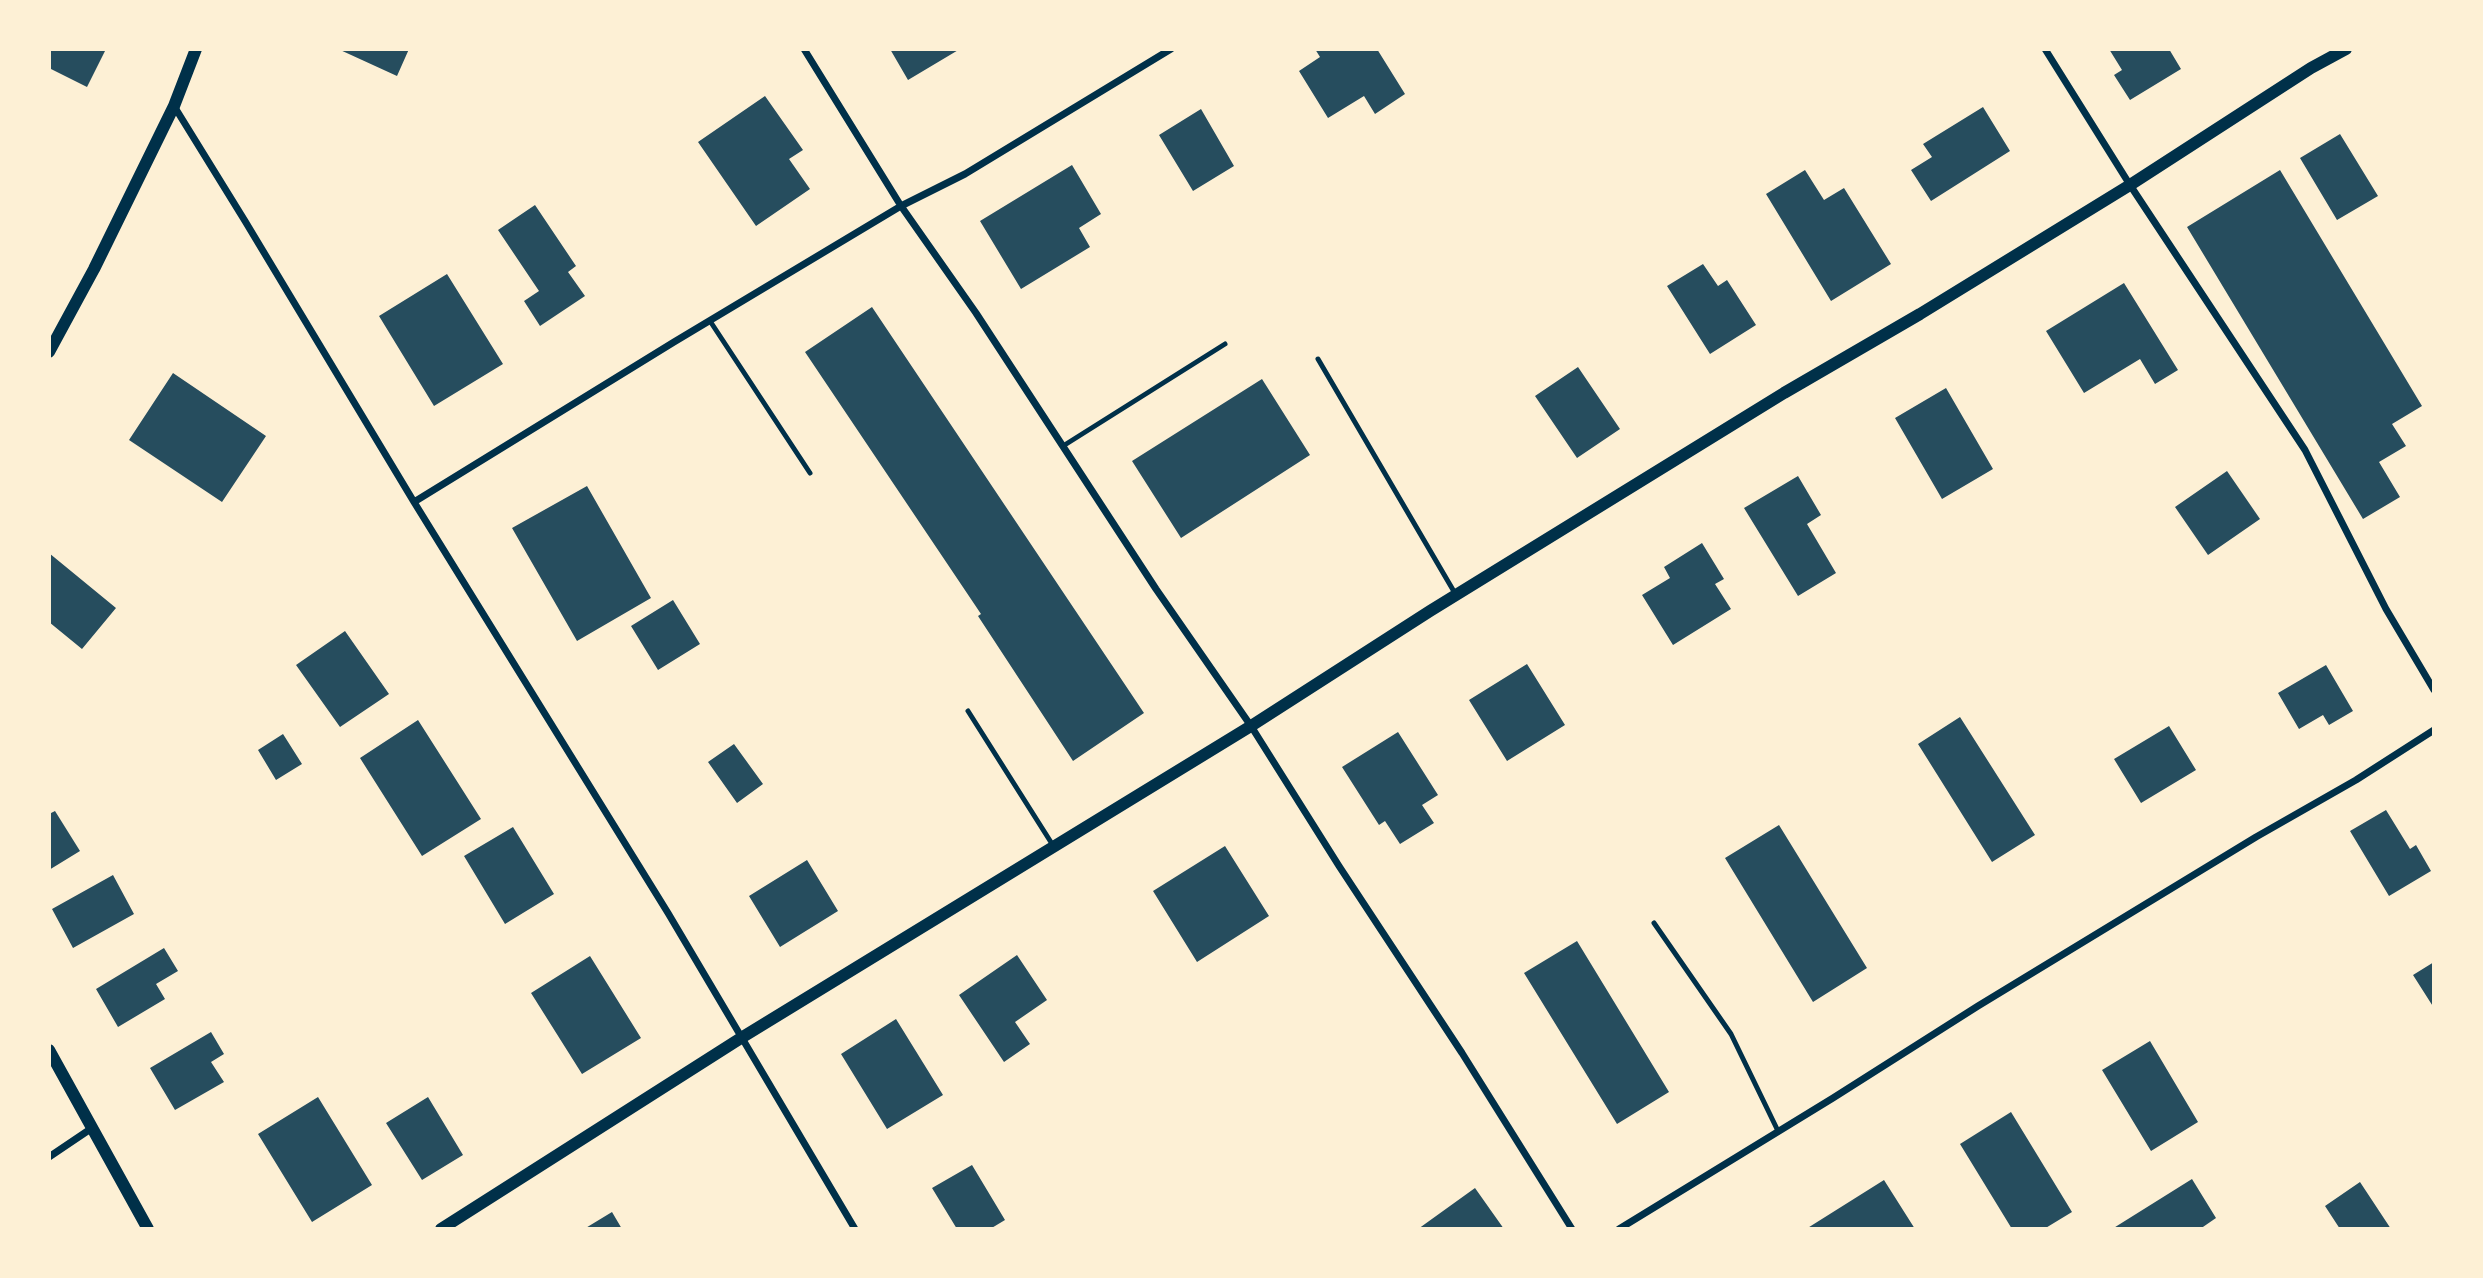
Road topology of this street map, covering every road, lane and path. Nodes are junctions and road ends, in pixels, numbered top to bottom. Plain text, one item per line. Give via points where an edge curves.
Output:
1 (196, 49) edge
2 (804, 49) edge
3 (1171, 49) edge
4 (2045, 49) edge
5 (2346, 49) edge
6 (174, 106) junction
7 (2130, 185) junction
8 (901, 206) junction
9 (710, 321) junction
10 (1225, 344) dead end
11 (50, 350) edge
12 (1318, 359) dead end
13 (1063, 446) junction
14 (810, 473) dead end
15 (414, 502) junction
16 (1456, 595) junction
17 (2434, 690) edge
18 (968, 711) dead end
19 (1251, 726) junction
20 (2434, 730) edge
21 (1054, 847) junction
22 (1654, 923) dead end
23 (741, 1038) junction
24 (49, 1050) edge
25 (92, 1128) junction
26 (1778, 1131) junction
27 (49, 1157) edge
28 (148, 1229) edge
29 (441, 1229) edge
30 (855, 1229) edge
31 (1572, 1229) edge
32 (1619, 1229) edge

1 - 6 street
2 - 8 street
3 - 8 street via 965,174
4 - 7 street
5 - 7 street
6 - 11 street
6 - 15 street
7 - 16 street
7 - 17 street via 2305,450 2386,609
8 - 9 street
8 - 13 street
9 - 14 lane
9 - 15 street
10 - 13 lane
12 - 16 lane
13 - 19 street
15 - 23 street
16 - 19 street
18 - 21 lane
19 - 21 street
19 - 31 street
20 - 26 street
21 - 23 street
22 - 26 lane via 1731,1034
23 - 29 street
23 - 30 street
24 - 25 street
25 - 27 street
25 - 28 street
26 - 32 street

